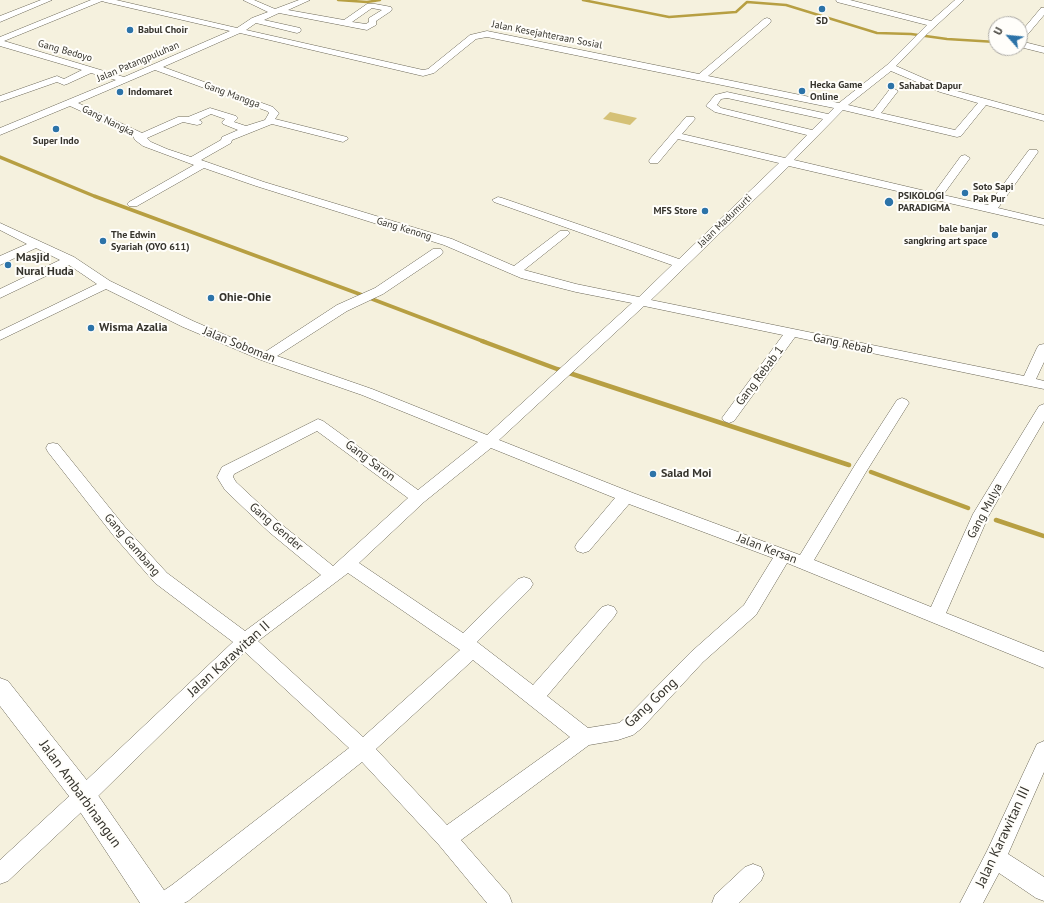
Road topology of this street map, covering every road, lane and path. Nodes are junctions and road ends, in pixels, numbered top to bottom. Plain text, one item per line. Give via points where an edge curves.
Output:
1 (48, 0) edge
2 (98, 0) edge
3 (105, 0) edge
4 (247, 0) edge
5 (306, 0) edge
6 (840, 0) edge
7 (945, 1) dead end
8 (958, 2) edge
9 (895, 8) dead end
10 (1044, 10) edge
11 (276, 11) junction
12 (0, 19) edge
13 (255, 20) junction
14 (937, 21) junction
15 (767, 22) dead end
16 (345, 23) junction
17 (1028, 29) edge
18 (297, 30) dead end
19 (238, 31) junction
20 (0, 42) edge
21 (1028, 46) edge
22 (1044, 50) edge
23 (155, 67) junction
24 (890, 67) junction
25 (90, 70) junction
26 (701, 77) junction
27 (125, 80) junction
28 (893, 92) dead end
29 (0, 99) edge
30 (984, 101) junction
31 (69, 102) junction
32 (840, 107) junction
33 (875, 114) junction
34 (830, 117) junction
35 (1044, 118) edge
36 (690, 119) dead end
37 (271, 120) junction
38 (246, 130) junction
39 (0, 132) edge
40 (814, 134) junction
41 (676, 136) junction
42 (139, 138) junction
43 (343, 139) dead end
44 (167, 152) joint
45 (1033, 152) dead end
46 (965, 158) dead end
47 (654, 160) dead end
48 (788, 161) junction
49 (199, 162) junction
50 (937, 196) junction
51 (498, 200) dead end
52 (133, 204) dead end
53 (991, 209) junction
54 (1044, 222) edge
55 (0, 226) edge
56 (564, 233) dead end
57 (36, 244) junction
58 (437, 252) dead end
59 (70, 260) junction
60 (0, 261) edge
61 (681, 264) junction
62 (515, 271) junction
63 (106, 284) junction
64 (0, 294) edge
65 (641, 302) junction
66 (792, 334) junction
67 (0, 336) edge
68 (1044, 348) edge
69 (266, 357) junction
70 (1028, 382) junction
71 (1044, 386) edge
72 (902, 403) dead end
73 (1044, 409) edge
74 (729, 418) dead end
75 (488, 442) junction
76 (53, 448) dead end
77 (225, 473) joint
78 (627, 497) junction
79 (418, 498) junction
80 (583, 547) dead end
81 (782, 555) junction
82 (804, 563) junction
83 (348, 564) junction
84 (333, 575) junction
85 (524, 584) dead end
86 (608, 612) dead end
87 (935, 617) junction
88 (245, 641) junction
89 (469, 646) junction
90 (1044, 660) edge
91 (0, 688) edge
92 (535, 696) junction
93 (585, 737) junction
94 (363, 748) junction
95 (1044, 750) edge
96 (84, 796) junction
97 (446, 838) junction
98 (995, 858) junction
99 (0, 874) edge
100 (753, 874) dead end
101 (1044, 890) edge
102 (156, 903) edge
103 (165, 903) edge
104 (501, 903) edge
105 (723, 903) edge
106 (971, 903) edge

1 - 12 street
2 - 20 street
3 - 19 street, Jalan Kesejahteraan Sosial
4 - 11 street
5 - 11 street, Jalan Patangpuluhan
6 - 14 street
7 - 8 street
8 - 14 street, Jalan Madumurti
9 - 14 street
10 - 17 street
11 - 13 street, Jalan Patangpuluhan
11 - 16 street
13 - 18 street
13 - 19 street, Jalan Patangpuluhan
14 - 24 street, Jalan Madumurti
15 - 26 street
16 - 16 street via 367,27 387,8 370,6
19 - 23 street, Jalan Patangpuluhan
19 - 26 street, Jalan Kesejahteraan Sosial via 423,73 431,72 474,37 488,34
20 - 25 street, Gang Bedoyo
21 - 22 street
23 - 27 street, Jalan Patangpuluhan
23 - 37 street, Gang Mangga via 270,109 274,113 269,119
24 - 30 street via 943,90
24 - 32 street, Jalan Madumurti
25 - 27 street, Gang Bedoyo
25 - 29 street via 68,84 57,79
26 - 32 street, Jalan Kesejahteraan Sosial
27 - 31 street, Jalan Patangpuluhan
28 - 33 street
30 - 33 street, Jalan Kesejahteraan Sosial via 957,134
30 - 35 street
31 - 39 street, Jalan Patangpuluhan
31 - 42 street, Gang Nangka via 128,129
32 - 33 street, Jalan Kesejahteraan Sosial
32 - 34 street, Jalan Madumurti
34 - 40 street, Jalan Madumurti
34 - 40 street via 727,95 718,97 710,106
36 - 41 street
37 - 38 street
37 - 43 street, Gang Mangga
38 - 42 street via 227,122 233,118 210,111 194,121 179,120
38 - 49 street via 226,139 227,141
40 - 48 street, Jalan Madumurti
41 - 47 street
41 - 48 street
42 - 44 street, Gang Nangka
44 - 49 street, Gang Kenong
45 - 53 street
46 - 50 street
48 - 50 street
48 - 61 street, Jalan Madumurti
49 - 52 street
49 - 62 street, Gang Kenong via 260,184 448,242
50 - 53 street
51 - 61 street
53 - 54 street
55 - 57 street, Jalan Soboman
56 - 62 street
57 - 59 street, Jalan Soboman
57 - 60 street
58 - 69 street via 379,291 342,308
59 - 63 street, Jalan Soboman
59 - 64 street
61 - 65 street, Jalan Madumurti
62 - 65 street, Gang Kenong
63 - 67 street
63 - 69 street, Jalan Soboman via 188,324
65 - 66 street, Gang Rebab
65 - 75 street, Jalan Madumurti
66 - 70 street, Gang Rebab
66 - 74 street, Gang Rebab 1
68 - 70 street
69 - 75 street, Jalan Soboman via 367,392
70 - 71 street, Gang Rebab
72 - 82 street
73 - 87 street, Gang Mulya via 981,514
75 - 78 street, Jalan Kersan
75 - 79 street, Jalan Karawitan II
76 - 88 street, Gang Gambang via 119,531 161,578
77 - 79 street, Gang Saron via 318,424
77 - 84 street, Gang Gender via 230,486 275,528
78 - 80 street
78 - 81 street, Jalan Kersan
79 - 83 street, Jalan Karawitan II
81 - 82 street, Jalan Kersan
81 - 93 street, Gang Gong via 750,610 702,652 635,722 618,732
82 - 87 street, Jalan Kersan
83 - 84 street, Jalan Karawitan II
83 - 89 street
84 - 88 street, Jalan Karawitan II
85 - 89 street
86 - 92 street
87 - 90 street, Jalan Kersan
88 - 94 street, Gang Gambang
88 - 96 street, Jalan Karawitan II
89 - 92 street
89 - 94 street
91 - 96 main road, Jalan Ambarbinangun
92 - 93 street
93 - 97 street, Gang Gong
94 - 97 street, Gang Gambang
94 - 103 street
95 - 98 street, Jalan Karawitan III
96 - 99 street, Jalan Karawitan II
96 - 102 main road, Jalan Ambarbinangun
97 - 104 street, Gang Gambang
98 - 101 street
98 - 106 street, Jalan Karawitan III
100 - 105 street

